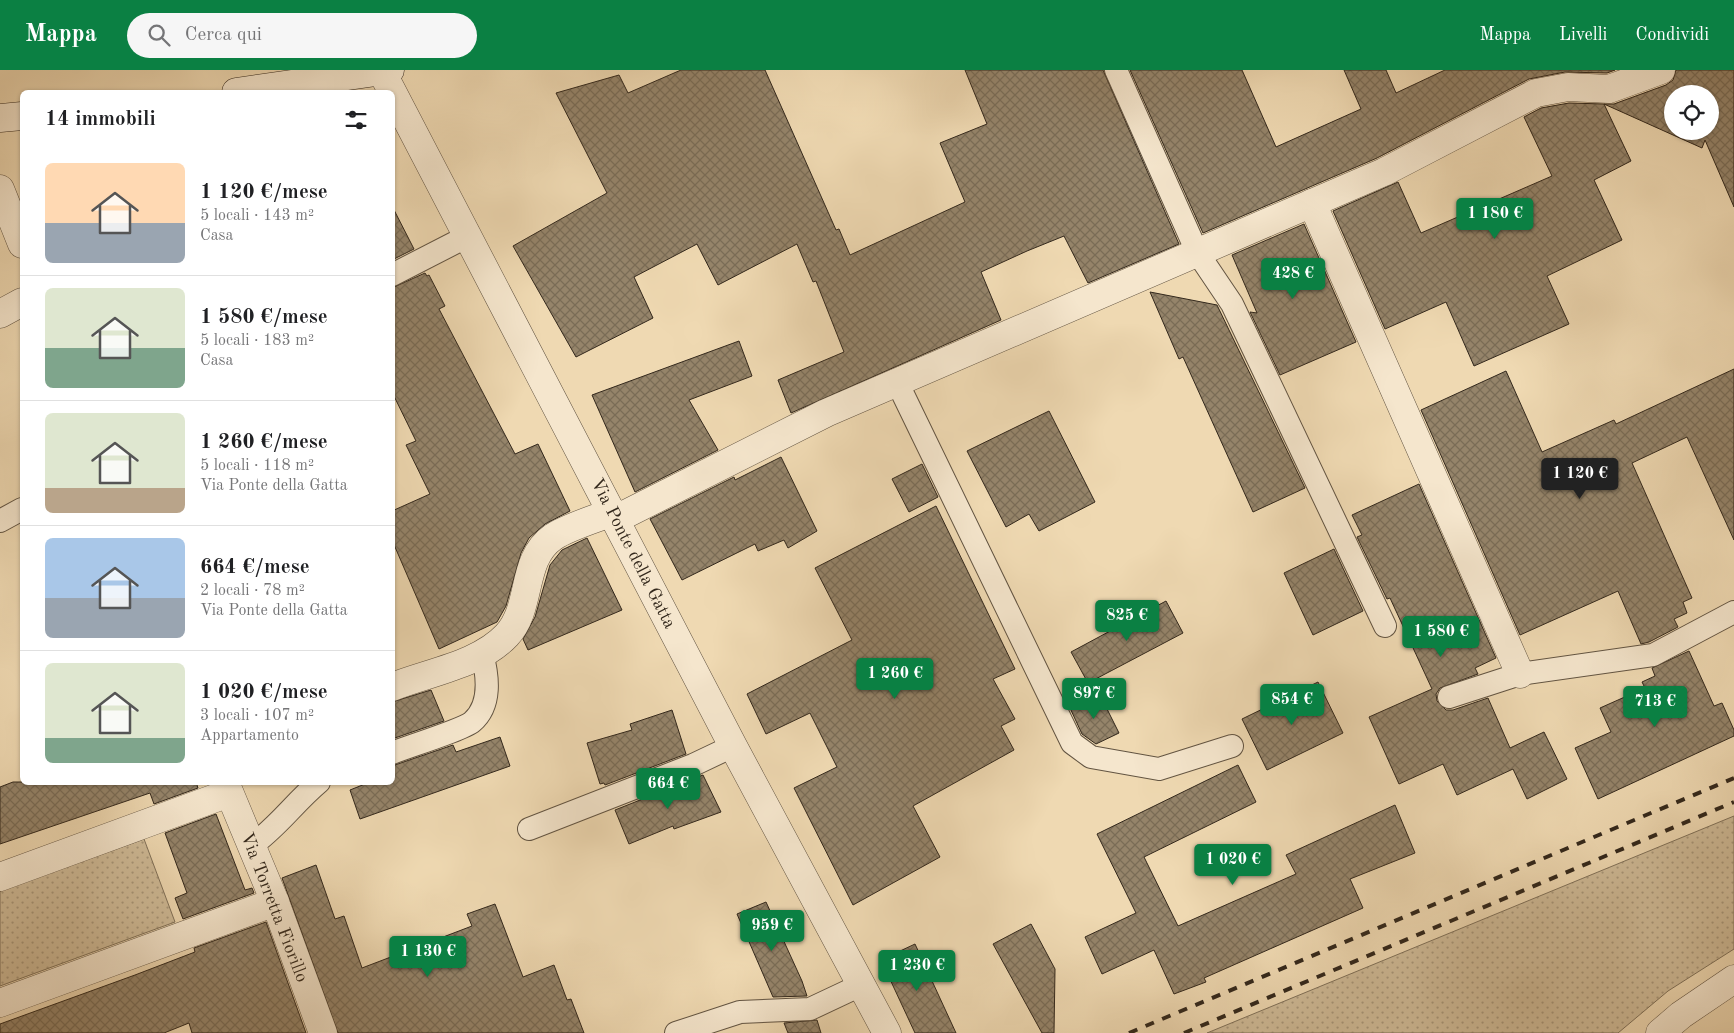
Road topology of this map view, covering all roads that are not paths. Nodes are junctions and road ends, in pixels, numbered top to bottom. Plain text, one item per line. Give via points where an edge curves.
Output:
1 (1116, 70) edge
2 (1661, 70) edge
3 (386, 71) edge
4 (250, 90) edge
5 (20, 116) edge
6 (0, 118) edge
7 (0, 189) edge
8 (1312, 203) junction
9 (468, 236) junction
10 (20, 239) edge
11 (1196, 252) junction
12 (395, 273) edge
13 (20, 303) edge
14 (0, 314) edge
15 (897, 382) junction
16 (20, 511) edge
17 (614, 515) junction
18 (0, 521) edge
19 (1734, 612) edge
20 (1385, 626) dead end
21 (482, 653) junction
22 (1520, 674) junction
23 (395, 686) edge
24 (1449, 697) dead end
25 (733, 746) junction
26 (1232, 746) dead end
27 (395, 752) edge
28 (315, 785) edge
29 (227, 788) edge
30 (529, 829) dead end
31 (251, 846) junction
32 (0, 877) edge
33 (275, 902) junction
34 (1734, 979) edge
35 (861, 984) junction
36 (0, 1003) edge
37 (323, 1033) edge
38 (676, 1033) edge
39 (887, 1033) edge
40 (1660, 1033) edge

1 - 11 lane
2 - 8 street via 1609,88 1568,87 1536,93 1384,172
3 - 4 street
3 - 9 street, Via Ponte della Gatta
5 - 6 street
7 - 10 street
8 - 11 street
8 - 22 street
9 - 12 lane
9 - 17 street, Via Ponte della Gatta
11 - 15 street
11 - 20 lane via 1232,304
13 - 14 street
15 - 17 street
15 - 26 lane via 1072,743 1091,757 1159,769
16 - 18 lane
17 - 21 street via 553,537 534,558 520,616 508,634
17 - 25 street, Via Ponte della Gatta
19 - 22 lane via 1653,655
21 - 23 street
21 - 27 lane via 487,672 485,704 472,723
22 - 24 lane
25 - 30 lane via 693,765
25 - 35 street, Via Ponte della Gatta
28 - 31 lane via 271,831
29 - 31 street, Via Torretta Fiorillo
29 - 32 street
31 - 33 street, Via Torretta Fiorillo
33 - 36 street
33 - 37 street, Via Torretta Fiorillo
34 - 40 street
35 - 38 lane via 810,1009 740,1012
35 - 39 street, Via Ponte della Gatta

